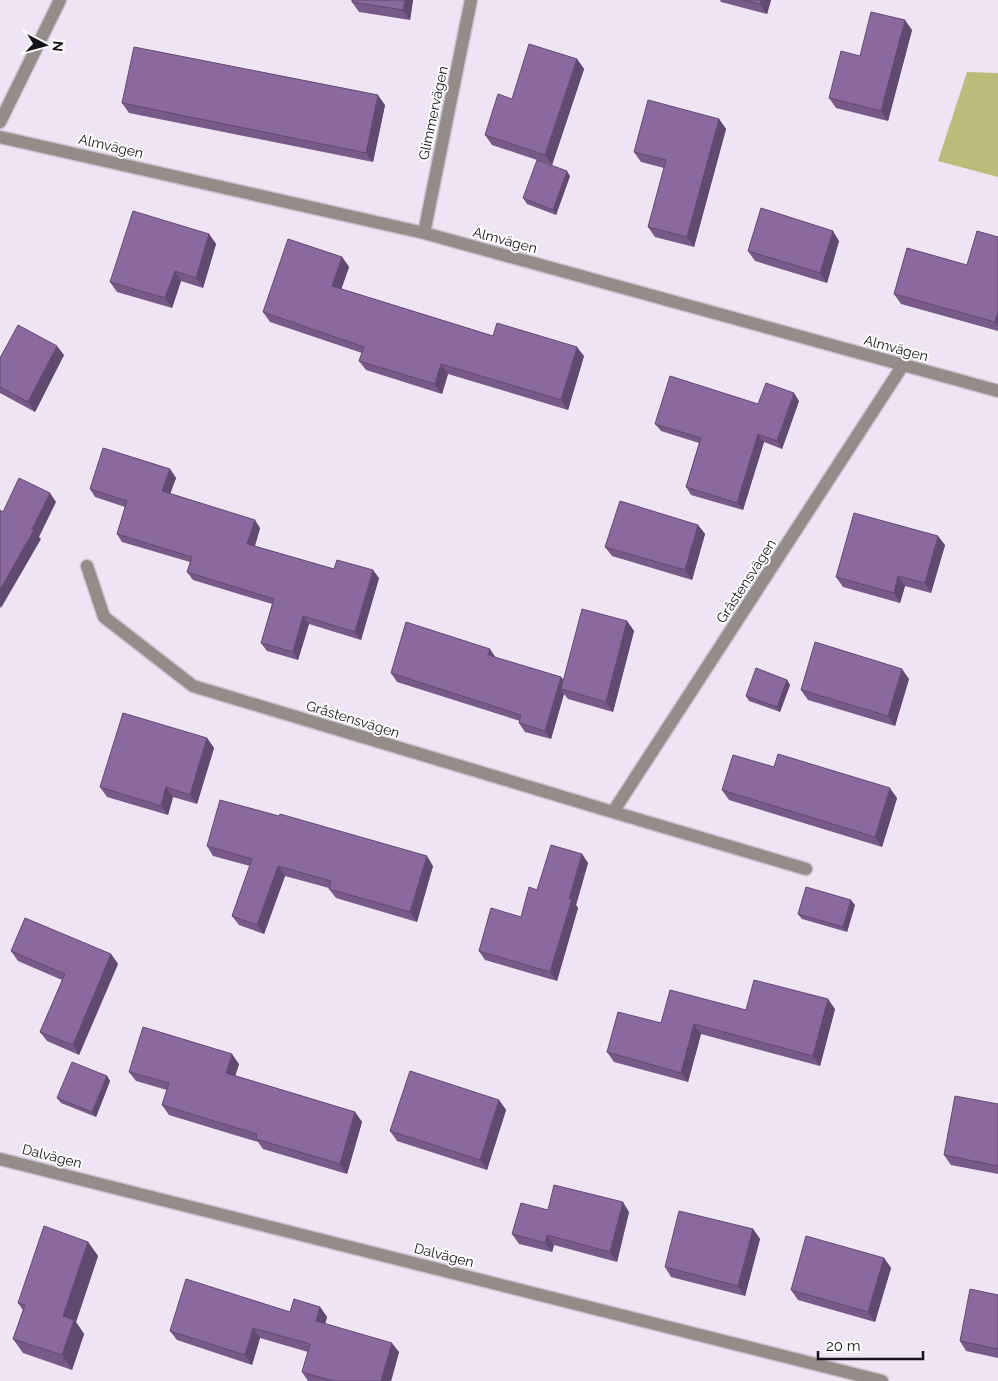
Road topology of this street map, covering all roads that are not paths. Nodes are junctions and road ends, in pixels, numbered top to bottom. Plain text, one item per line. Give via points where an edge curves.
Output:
1 (60, 0) edge
2 (471, 0) edge
3 (0, 122) edge
4 (0, 138) edge
5 (424, 233) junction
6 (903, 366) junction
7 (998, 391) edge
8 (87, 566) dead end
9 (613, 812) junction
10 (806, 869) dead end
11 (0, 1160) edge
12 (882, 1381) edge

1 - 3 street
2 - 5 street, Glimmervägen
4 - 5 street, Almvägen
5 - 6 street, Almvägen
6 - 7 street, Almvägen
6 - 9 street, Gråstensvägen
8 - 9 street, Gråstensvägen via 104,617 193,686
9 - 10 street, Gråstensvägen
11 - 12 street, Dalvägen

